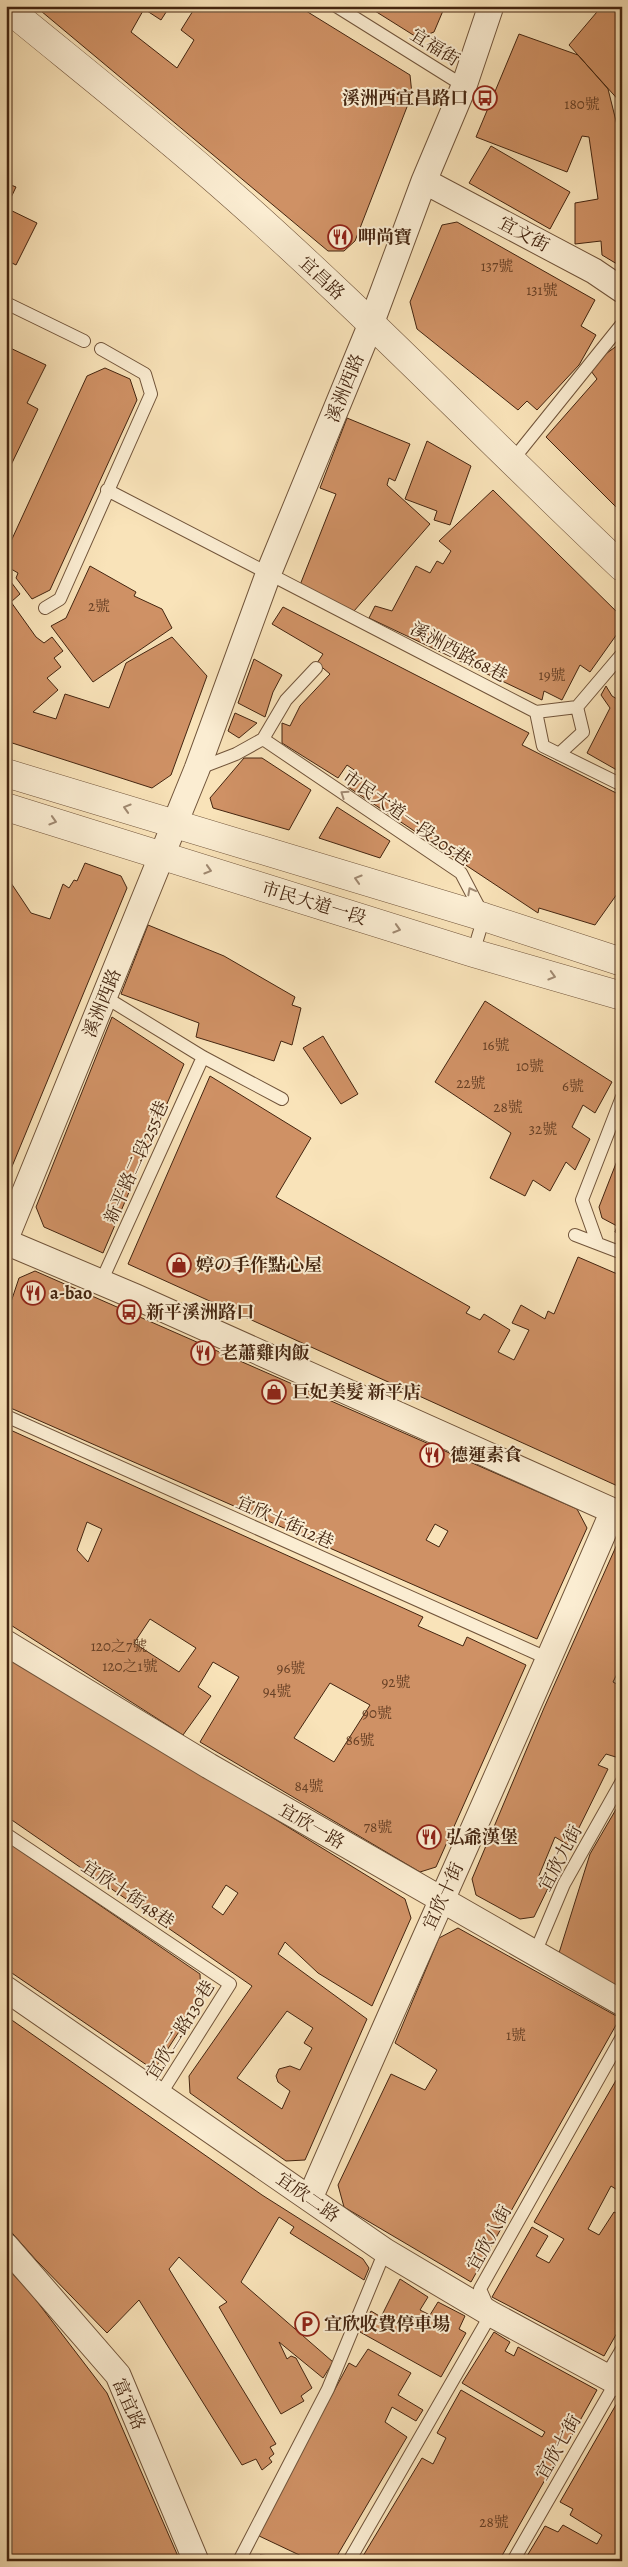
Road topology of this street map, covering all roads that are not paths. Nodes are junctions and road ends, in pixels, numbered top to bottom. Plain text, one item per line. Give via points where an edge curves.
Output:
1 (336, 6) edge
2 (491, 6) edge
3 (6, 7) edge
4 (464, 86) junction
5 (424, 181) junction
6 (622, 290) edge
7 (6, 303) edge
8 (371, 324) junction
9 (622, 324) edge
10 (84, 341) dead end
11 (101, 349) dead end
12 (511, 462) junction
13 (107, 490) junction
14 (622, 567) edge
15 (269, 572) junction
16 (45, 608) dead end
17 (622, 654) edge
18 (316, 668) dead end
19 (577, 707) junction
20 (536, 712) junction
21 (263, 740) junction
22 (558, 754) junction
23 (196, 769) junction
24 (6, 773) edge
25 (622, 785) edge
26 (6, 807) edge
27 (174, 822) junction
28 (162, 855) junction
29 (484, 917) junction
30 (473, 953) junction
31 (622, 962) edge
32 (622, 996) edge
33 (105, 997) junction
34 (203, 1057) junction
35 (622, 1097) edge
36 (282, 1098) dead end
37 (575, 1235) dead end
38 (6, 1238) edge
39 (6, 1242) edge
40 (597, 1242) junction
41 (622, 1253) edge
42 (101, 1282) junction
43 (6, 1416) edge
44 (617, 1512) edge
45 (6, 1644) edge
46 (549, 1659) junction
47 (622, 1781) edge
48 (6, 1834) edge
49 (440, 1901) junction
50 (535, 1953) junction
51 (230, 1984) joint
52 (6, 1989) edge
53 (622, 2003) edge
54 (622, 2038) edge
55 (160, 2095) junction
56 (310, 2198) junction
57 (6, 2246) edge
58 (385, 2251) junction
59 (491, 2314) junction
60 (622, 2348) edge
61 (619, 2384) edge
62 (196, 2561) edge
63 (239, 2561) edge
64 (349, 2561) edge
65 (512, 2561) edge

1 - 4 lane, 宜福街
2 - 4 street, 溪洲西路
3 - 8 street, 宜昌路 via 207,172
4 - 5 street, 溪洲西路
5 - 6 street, 宜文街 via 594,271
5 - 8 street, 溪洲西路
7 - 10 lane
8 - 12 street, 宜昌路
8 - 15 street, 溪洲西路
9 - 12 lane
11 - 13 lane via 145,374 151,394
12 - 14 street, 宜昌路
13 - 15 lane, 溪洲西路68巷
13 - 16 lane via 60,599
15 - 20 lane, 溪洲西路68巷
15 - 23 street, 溪洲西路
17 - 19 lane
18 - 21 lane via 286,700
19 - 20 lane
19 - 22 lane via 583,732
20 - 22 lane via 543,746
21 - 23 lane
29 -> 21 lane, 市民大道一段205巷 via 461,873
22 - 25 lane
23 - 27 street, 溪洲西路
27 -> 24 street, 市民大道一段
26 -> 28 street, 市民大道一段
27 - 28 street, 溪洲西路
29 -> 27 street, 市民大道一段
28 -> 30 street, 市民大道一段
28 - 33 street, 溪洲西路
29 - 30 lane
29 - 31 street, 市民大道一段
30 -> 32 street, 市民大道一段
33 - 34 lane
33 - 38 street, 溪洲西路
34 - 36 lane
34 - 42 lane, 新平路二段255巷
35 - 40 lane via 582,1200
37 - 40 lane
39 - 42 street
40 - 41 lane
42 - 44 street
43 - 46 lane, 宜欣十街12巷
44 - 46 street, 宜欣十街
45 - 49 street, 宜欣一路
46 - 49 street, 宜欣十街 via 486,1805
47 - 50 lane, 宜欣九街 via 564,1884
48 - 51 lane, 宜欣十街48巷
49 - 50 street, 宜欣一路
49 - 56 street, 宜欣十街
50 - 53 street, 宜欣一路
51 - 55 lane, 宜欣二路130巷
52 - 55 street, 宜欣二路
54 - 59 lane, 宜欣八街 via 480,2289
55 - 56 street, 宜欣二路
56 - 58 street, 宜欣二路
57 - 62 street, 富宜路 via 118,2375
58 - 59 street, 宜欣二路
58 - 63 lane via 328,2389
59 - 61 street, 宜欣二路
59 - 64 lane
60 - 61 lane, 宜欣七街 via 612,2366
61 - 65 lane, 宜欣七街

